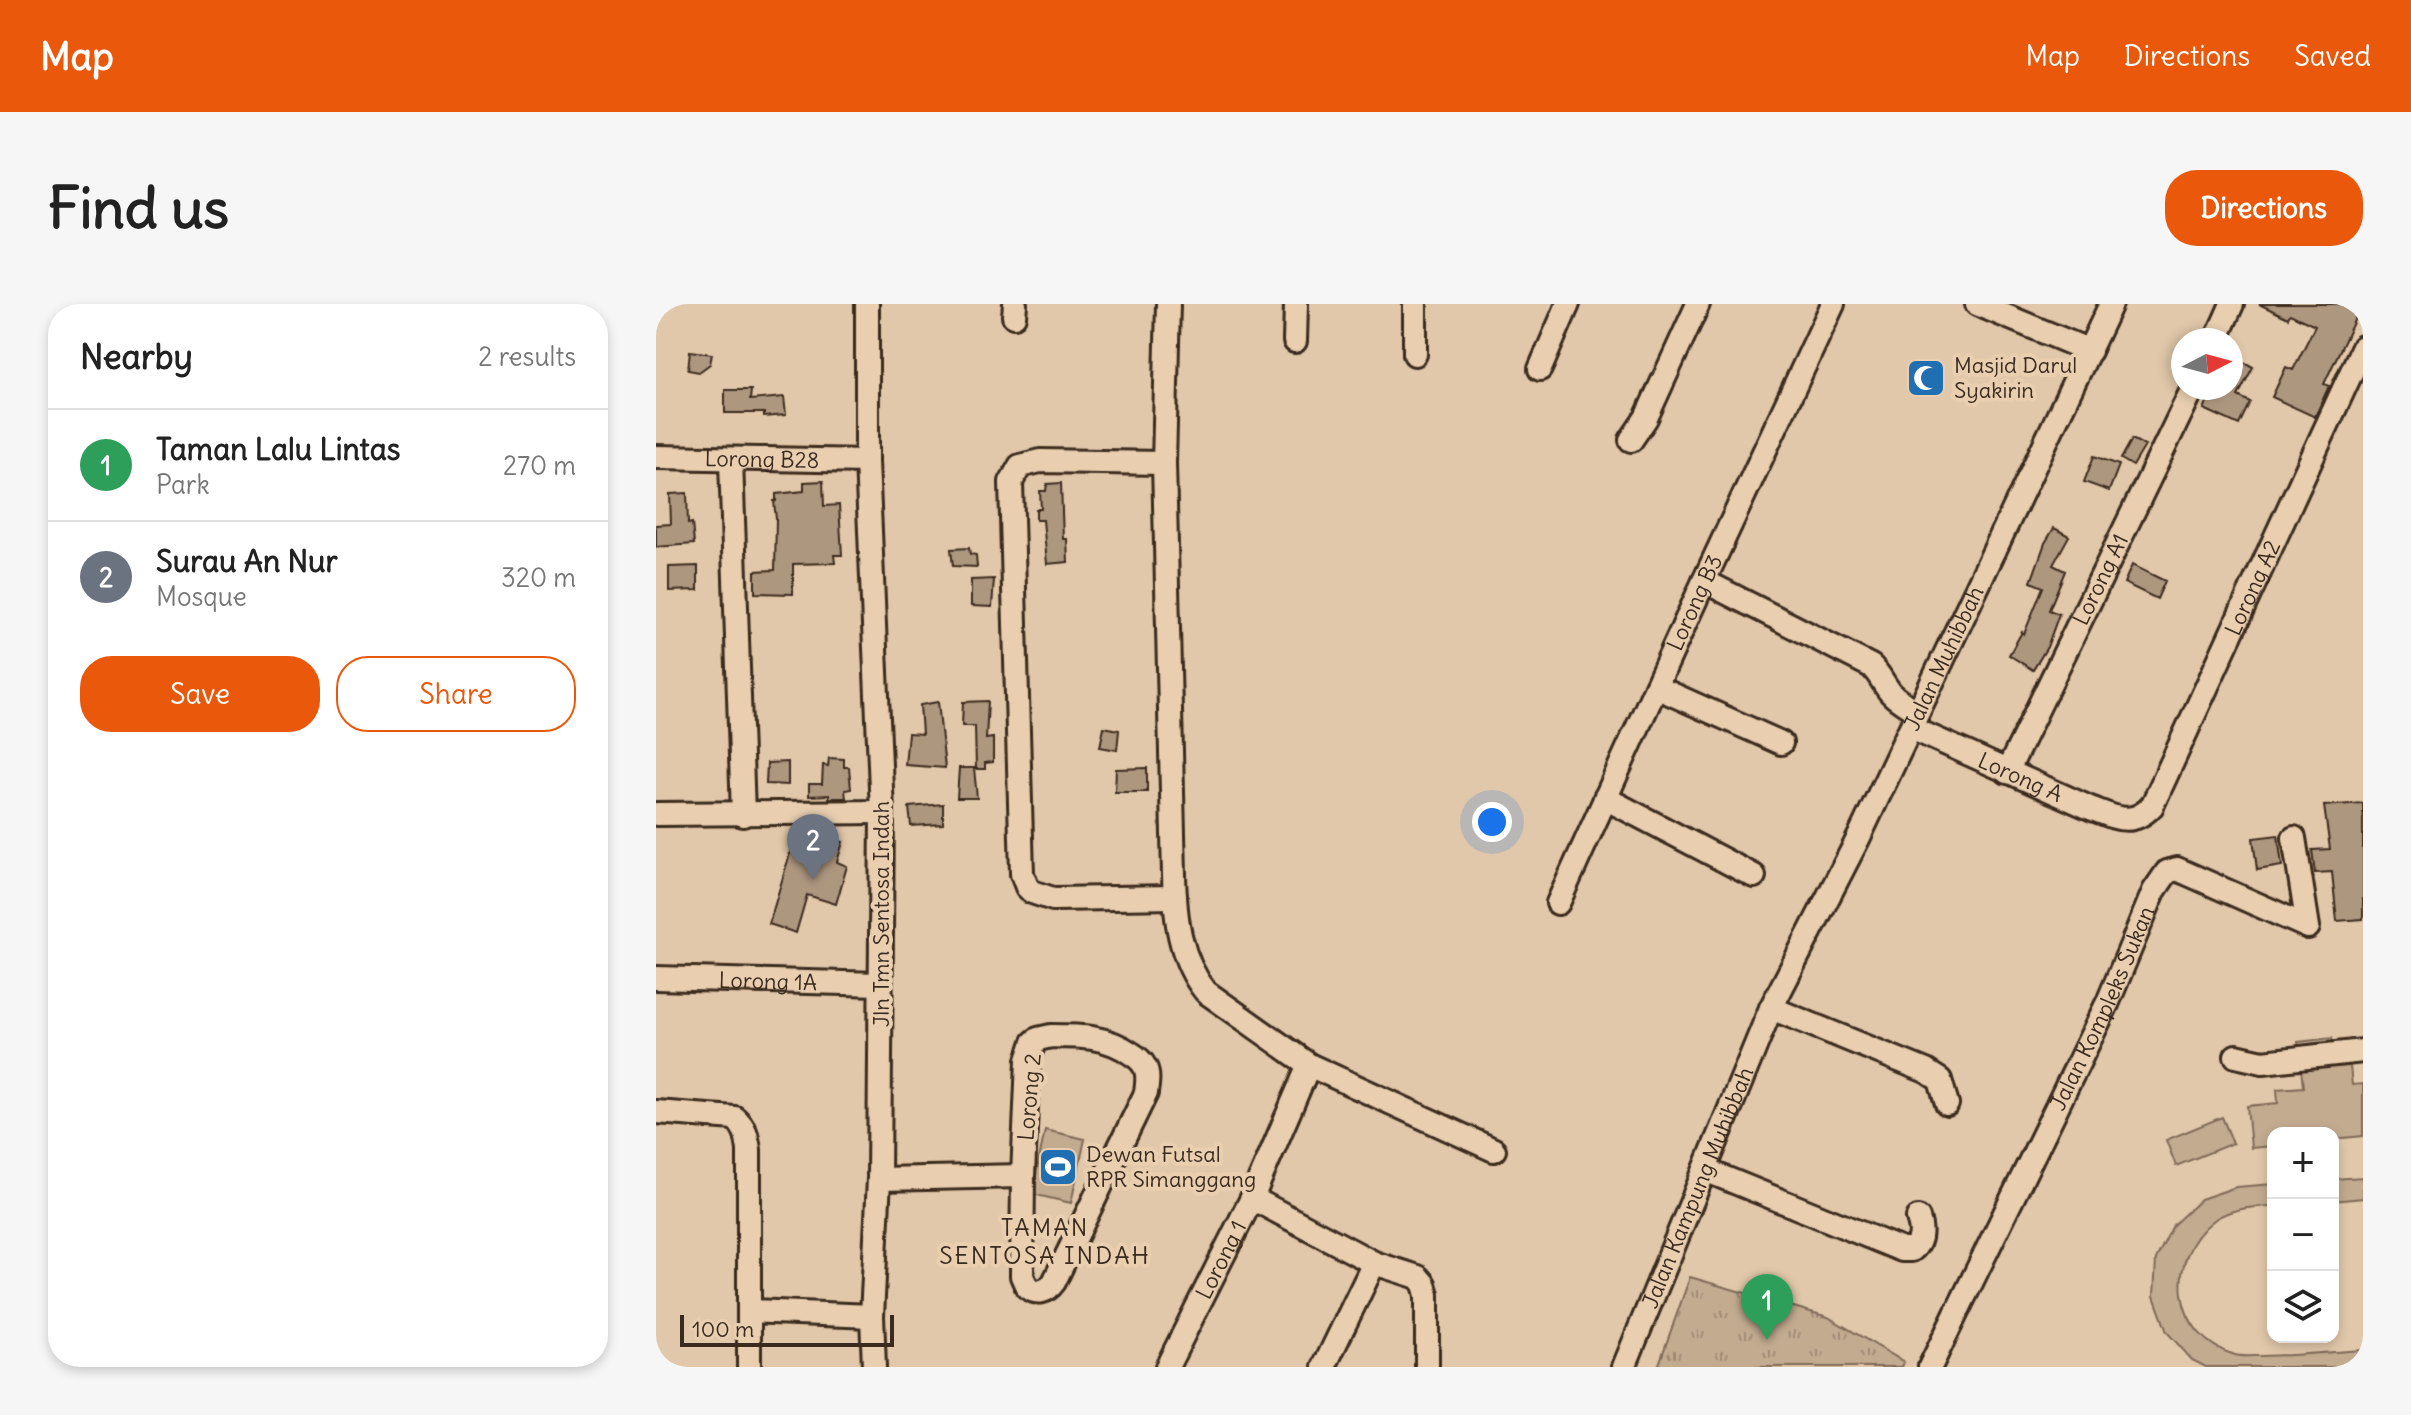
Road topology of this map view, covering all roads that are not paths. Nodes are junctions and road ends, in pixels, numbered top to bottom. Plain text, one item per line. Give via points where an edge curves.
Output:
1 (867, 304) edge
2 (1168, 304) edge
3 (1296, 304) edge
4 (1415, 304) edge
5 (1568, 304) edge
6 (1698, 304) edge
7 (1833, 304) edge
8 (1978, 304) edge
9 (2111, 304) edge
10 (2232, 304) edge
11 (2221, 328) edge
12 (1295, 341) dead end
13 (2363, 347) edge
14 (2090, 351) junction
15 (1415, 354) dead end
16 (1540, 369) dead end
17 (2187, 400) edge
18 (1631, 440) dead end
19 (656, 457) edge
20 (731, 460) junction
21 (867, 461) junction
22 (1164, 463) junction
23 (1704, 581) junction
24 (1656, 687) junction
25 (1915, 720) junction
26 (1781, 743) dead end
27 (2007, 772) junction
28 (1605, 798) junction
29 (882, 812) junction
30 (656, 814) edge
31 (743, 815) junction
32 (2134, 820) joint
33 (2294, 838) dead end
34 (1754, 876) dead end
35 (1175, 897) junction
36 (1558, 903) dead end
37 (656, 978) edge
38 (880, 984) junction
39 (1771, 1008) junction
40 (2363, 1051) edge
41 (2236, 1056) dead end
42 (1309, 1065) junction
43 (1947, 1104) dead end
44 (656, 1112) edge
45 (1494, 1150) dead end
46 (1705, 1170) junction
47 (1023, 1176) junction
48 (879, 1179) junction
49 (1252, 1198) junction
50 (1918, 1218) dead end
51 (1374, 1263) junction
52 (750, 1311) junction
53 (872, 1316) junction
54 (749, 1367) edge
55 (874, 1367) edge
56 (1167, 1367) edge
57 (1324, 1367) edge
58 (1427, 1367) edge
59 (1624, 1367) edge
60 (1930, 1367) edge

1 - 21 street, Jln Tmn Sentosa Indah
2 - 22 street
3 - 12 street
4 - 15 street
5 - 16 street
6 - 18 street
7 - 23 street, Lorong B3
8 - 14 street
9 - 14 street, Jalan Muhibbah
10 - 11 street
13 - 32 street, Lorong A2 via 2152,806
14 - 25 street, Jalan Muhibbah
17 - 27 street, Lorong A1
19 - 20 street, Lorong B28
20 - 21 street, Lorong B28
20 - 31 street
21 - 29 street, Jln Tmn Sentosa Indah
22 - 35 street
22 - 35 street via 1040,461 1020,466 1011,482 1013,574 1024,882 1032,892 1053,899
23 - 24 street, Lorong B3
23 - 25 street, Lorong A via 1871,666
24 - 26 street
24 - 28 street, Lorong B3
25 - 27 street, Lorong A
25 - 39 street, Jalan Muhibbah
27 - 32 street, Lorong A via 2090,808
28 - 34 street
28 - 36 street, Lorong B3
29 - 31 street
29 - 38 street, Jln Tmn Sentosa Indah
30 - 31 street
33 - 60 street, Jalan Kompleks Sukan via 2308,927 2177,869 2167,872
35 - 42 street via 1186,960 1206,992
37 - 38 street, Lorong 1A
38 - 48 street, Jln Tmn Sentosa Indah
39 - 43 street via 1926,1071 1940,1080
39 - 46 street, Jalan Kampung Muhibbah
40 - 41 street via 2263,1062
42 - 45 street
42 - 49 street, Lorong 1
44 - 52 street via 735,1118 743,1125
46 - 50 street via 1902,1250 1912,1250 1919,1242
46 - 59 street, Jalan Kampung Muhibbah
47 - 47 street, Lorong 2 via 1022,1276 1031,1291 1043,1291 1054,1282 1146,1093 1148,1077 1140,1059 1095,1037 1051,1036 1034,1042 1028,1060
47 - 48 street
48 - 53 street, Jln Tmn Sentosa Indah
49 - 51 street
49 - 56 street, Lorong 1
51 - 57 street
51 - 58 street via 1418,1277 1424,1284
52 - 53 street
52 - 54 street
53 - 55 street, Jln Tmn Sentosa Indah

